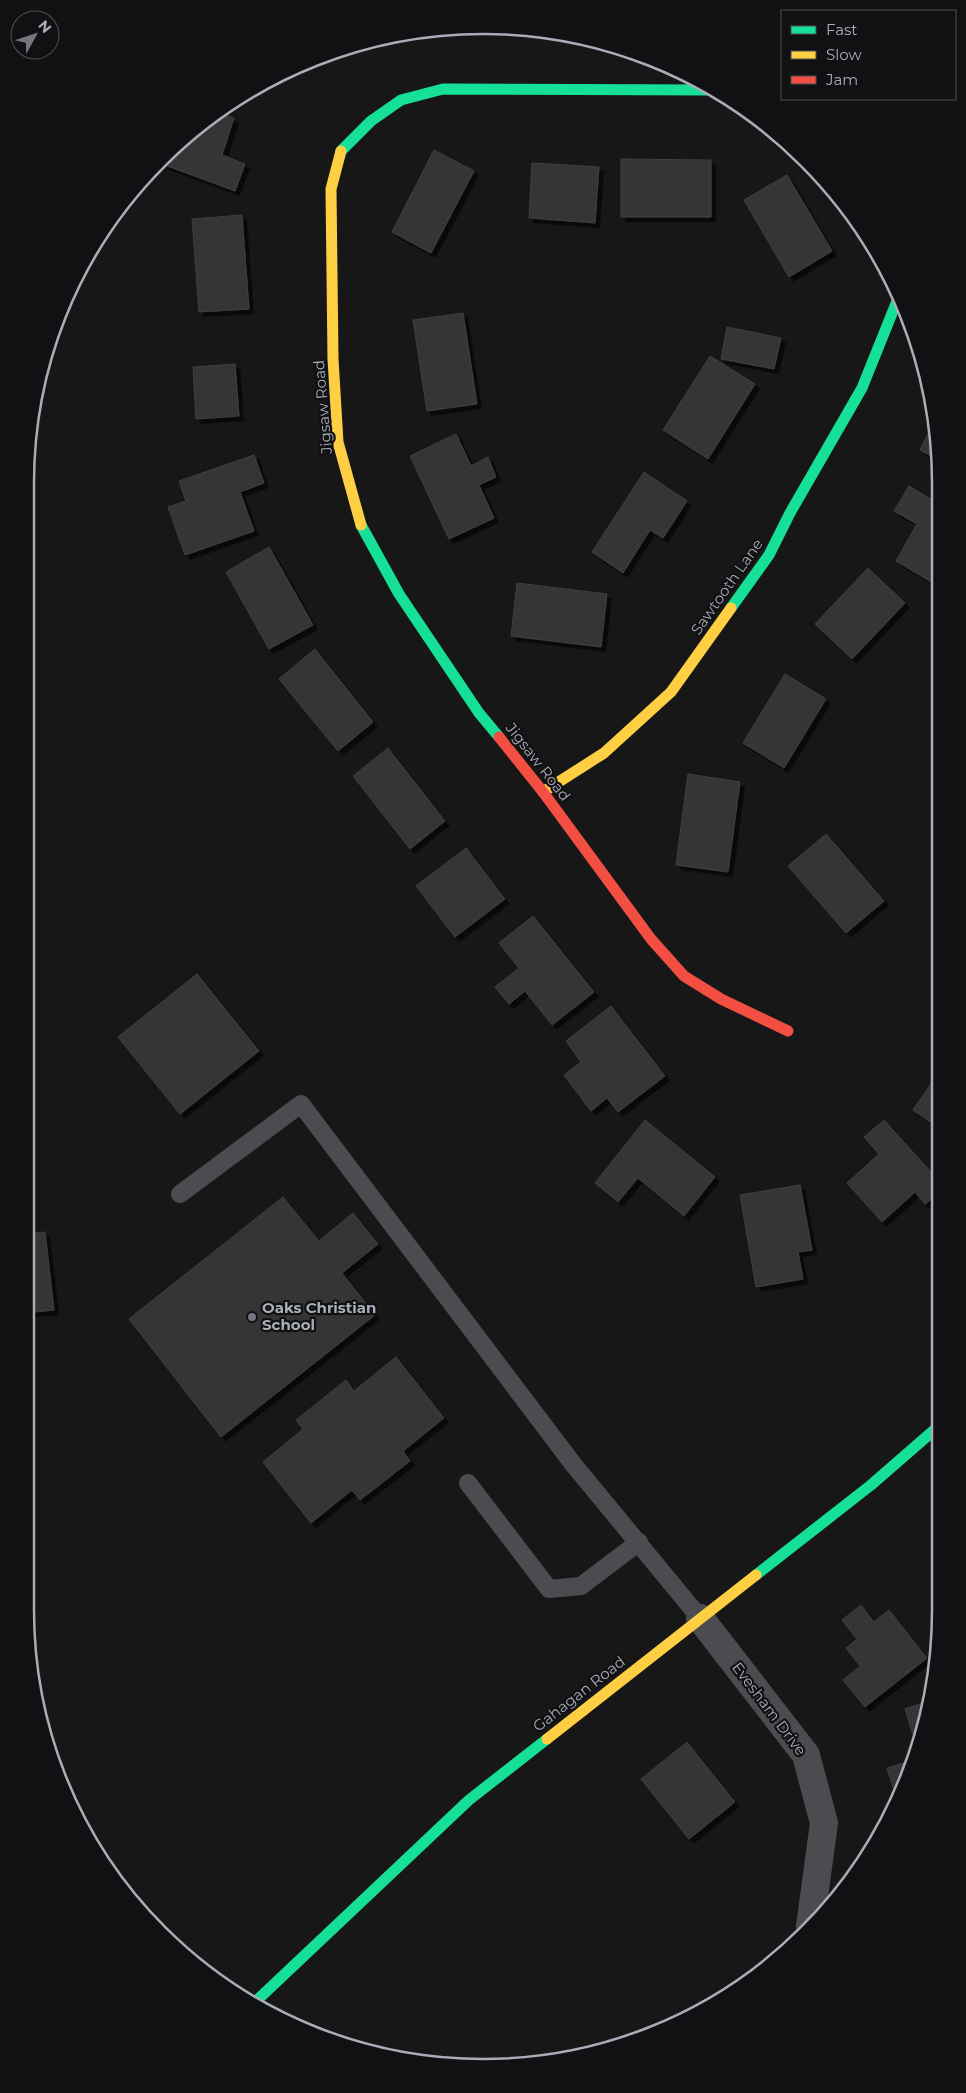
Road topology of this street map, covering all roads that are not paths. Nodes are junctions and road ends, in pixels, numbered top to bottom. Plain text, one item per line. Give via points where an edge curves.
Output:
1 (701, 90) edge
2 (895, 305) edge
3 (543, 792) junction
4 (788, 1031) dead end
5 (180, 1194) dead end
6 (932, 1432) edge
7 (468, 1483) dead end
8 (639, 1542) junction
9 (700, 1618) junction
10 (811, 1917) edge
11 (258, 1999) edge

1 - 3 street, Jigsaw Road via 444,89 401,100 371,121 342,148 331,189 333,359 338,442 361,526 399,594 458,681
2 - 3 street, Sawtooth Lane via 862,388 769,555 677,684 610,748
3 - 4 street, Jigsaw Road via 651,939 684,976 721,999
5 - 8 lane via 300,1104 573,1464
6 - 9 street, Gahagan Road via 871,1485
7 - 8 lane via 549,1589 581,1586
8 - 9 lane
9 - 10 street, Evesham Drive via 806,1755 824,1823
9 - 11 street, Gahagan Road via 469,1800

